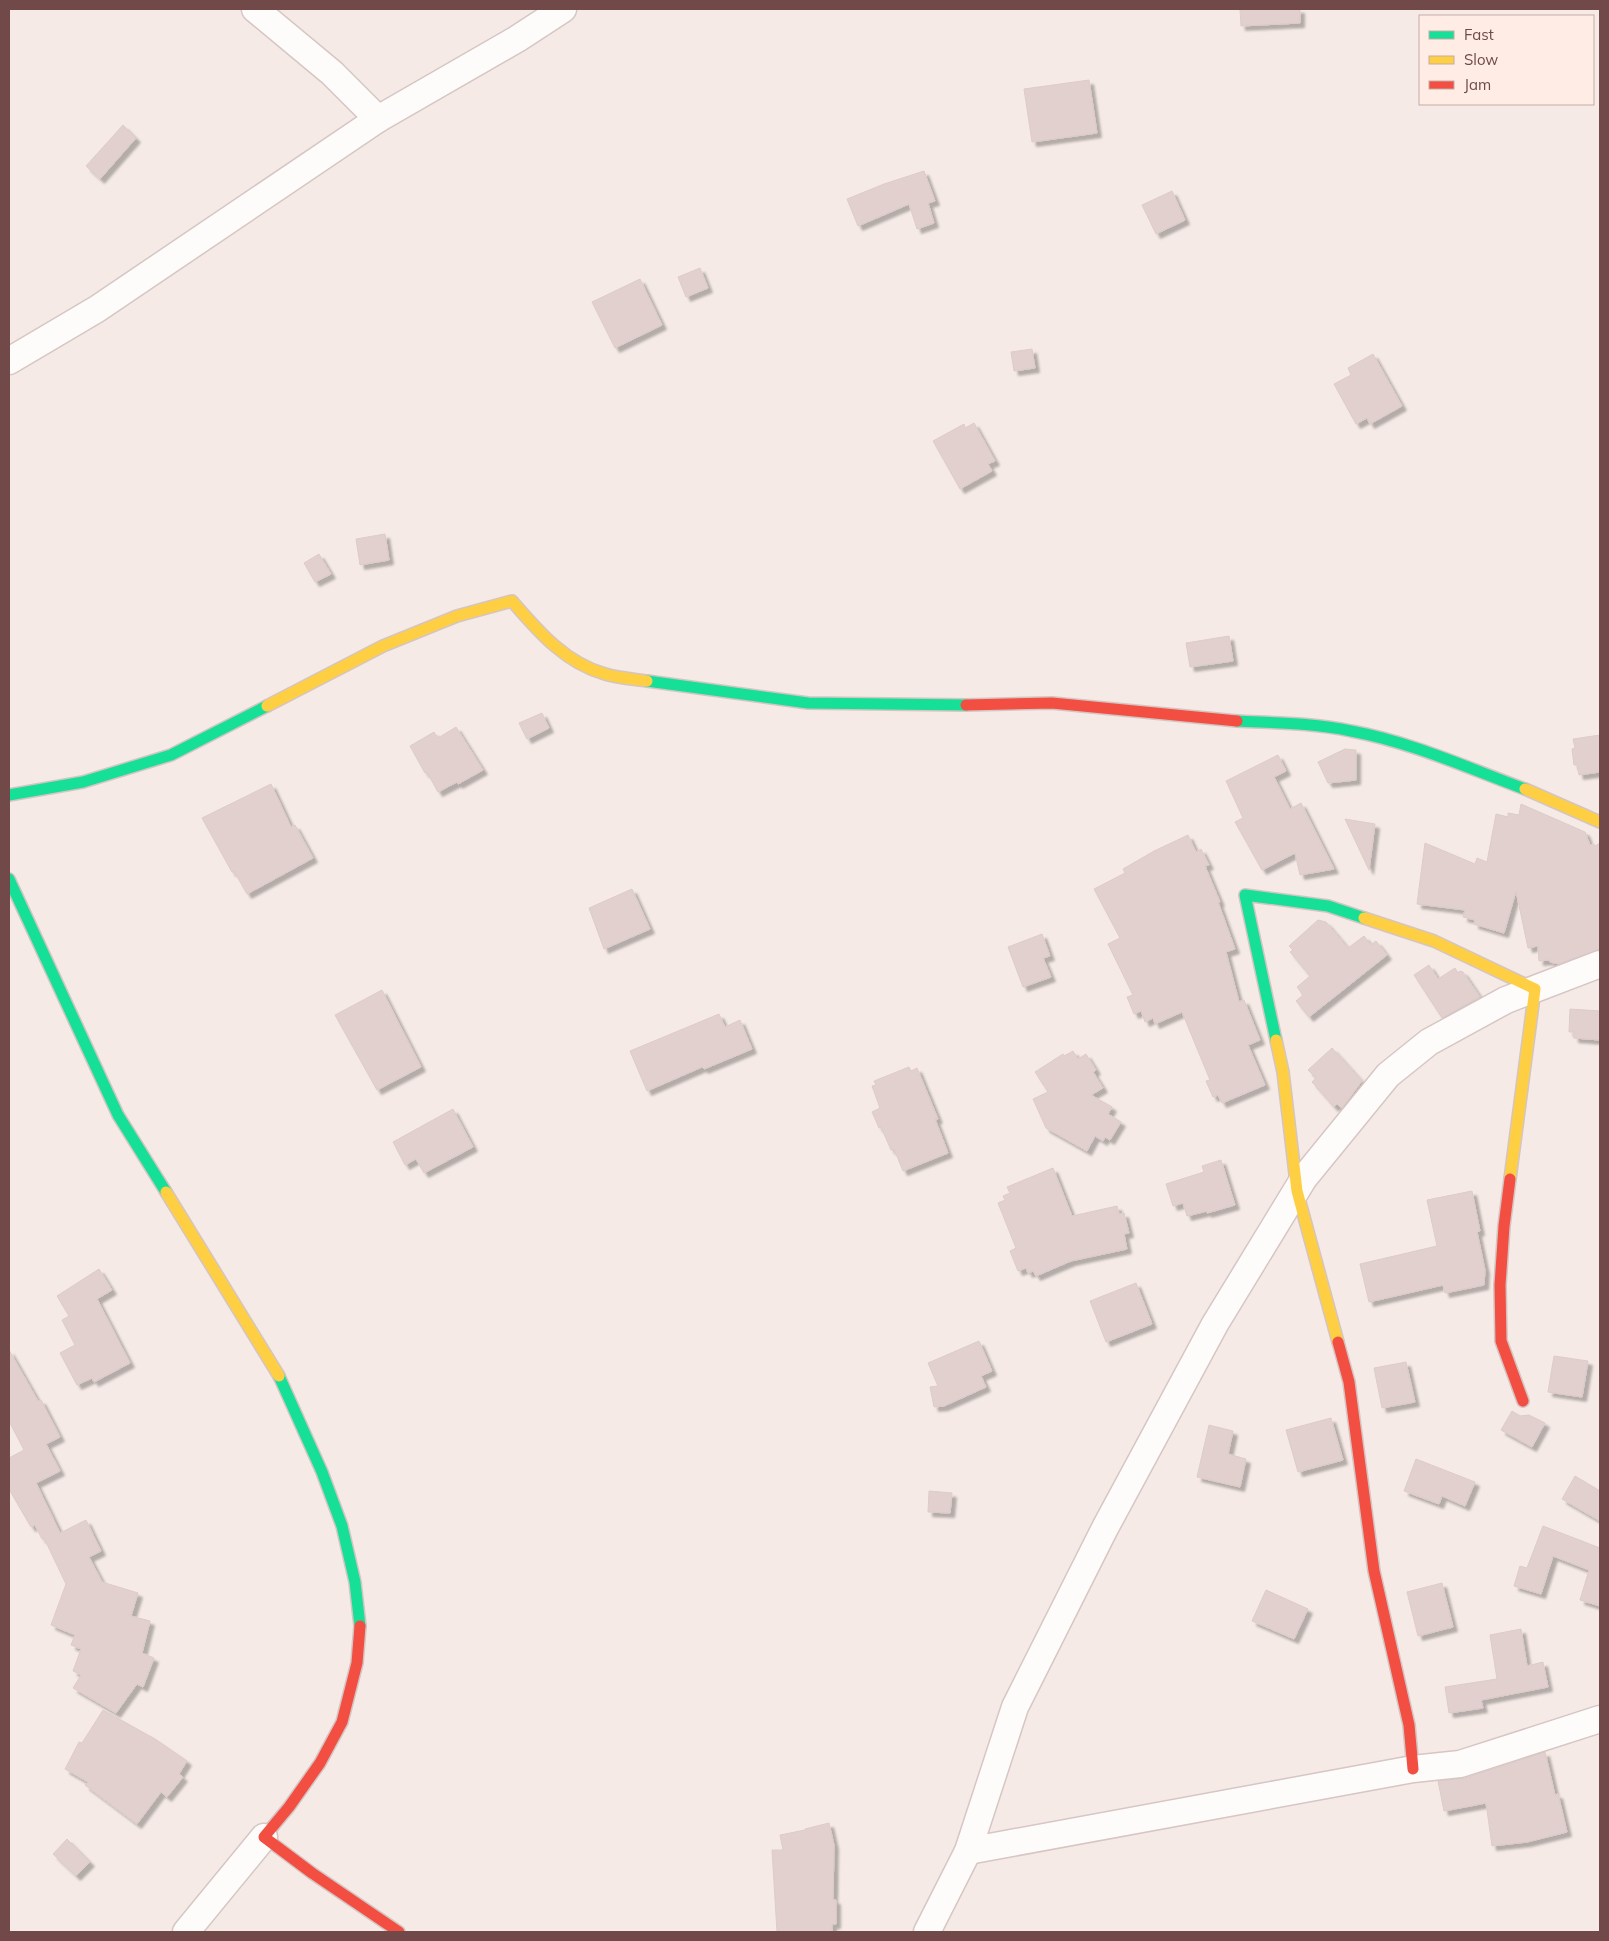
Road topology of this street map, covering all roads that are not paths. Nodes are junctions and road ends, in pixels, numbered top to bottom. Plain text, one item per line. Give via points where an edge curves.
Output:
1 (255, 9) edge
2 (563, 9) edge
3 (378, 119) junction
4 (9, 361) edge
5 (9, 795) edge
6 (1600, 822) edge
7 (9, 879) edge
8 (1600, 964) edge
9 (1535, 989) junction
10 (1297, 1191) junction
11 (1522, 1401) dead end
12 (1600, 1719) edge
13 (1413, 1769) junction
14 (264, 1837) junction
15 (968, 1851) junction
16 (186, 1932) edge
17 (399, 1932) edge
18 (927, 1932) edge

1 - 3 street via 332,73
2 - 3 street
3 - 4 street via 97,309
5 - 6 street via 84,782 171,755 383,646 457,616 512,601 546,640 586,669 606,675 808,703 1052,703 1236,721 1310,724 1393,741 1528,790
7 - 14 street via 118,1115 277,1372 322,1472 342,1526 360,1622 357,1663 342,1722 320,1763
8 - 9 street
9 - 10 street via 1506,1000 1429,1042 1388,1076
9 - 10 street via 1434,941 1328,906 1245,895 1283,1072
9 - 11 street via 1504,1226 1500,1285 1501,1341
10 - 13 street via 1349,1382 1374,1571 1409,1725
10 - 15 street via 1215,1324 1105,1528 1015,1706
12 - 13 street via 1460,1764
13 - 15 street
14 - 16 street
14 - 17 street
15 - 18 street

